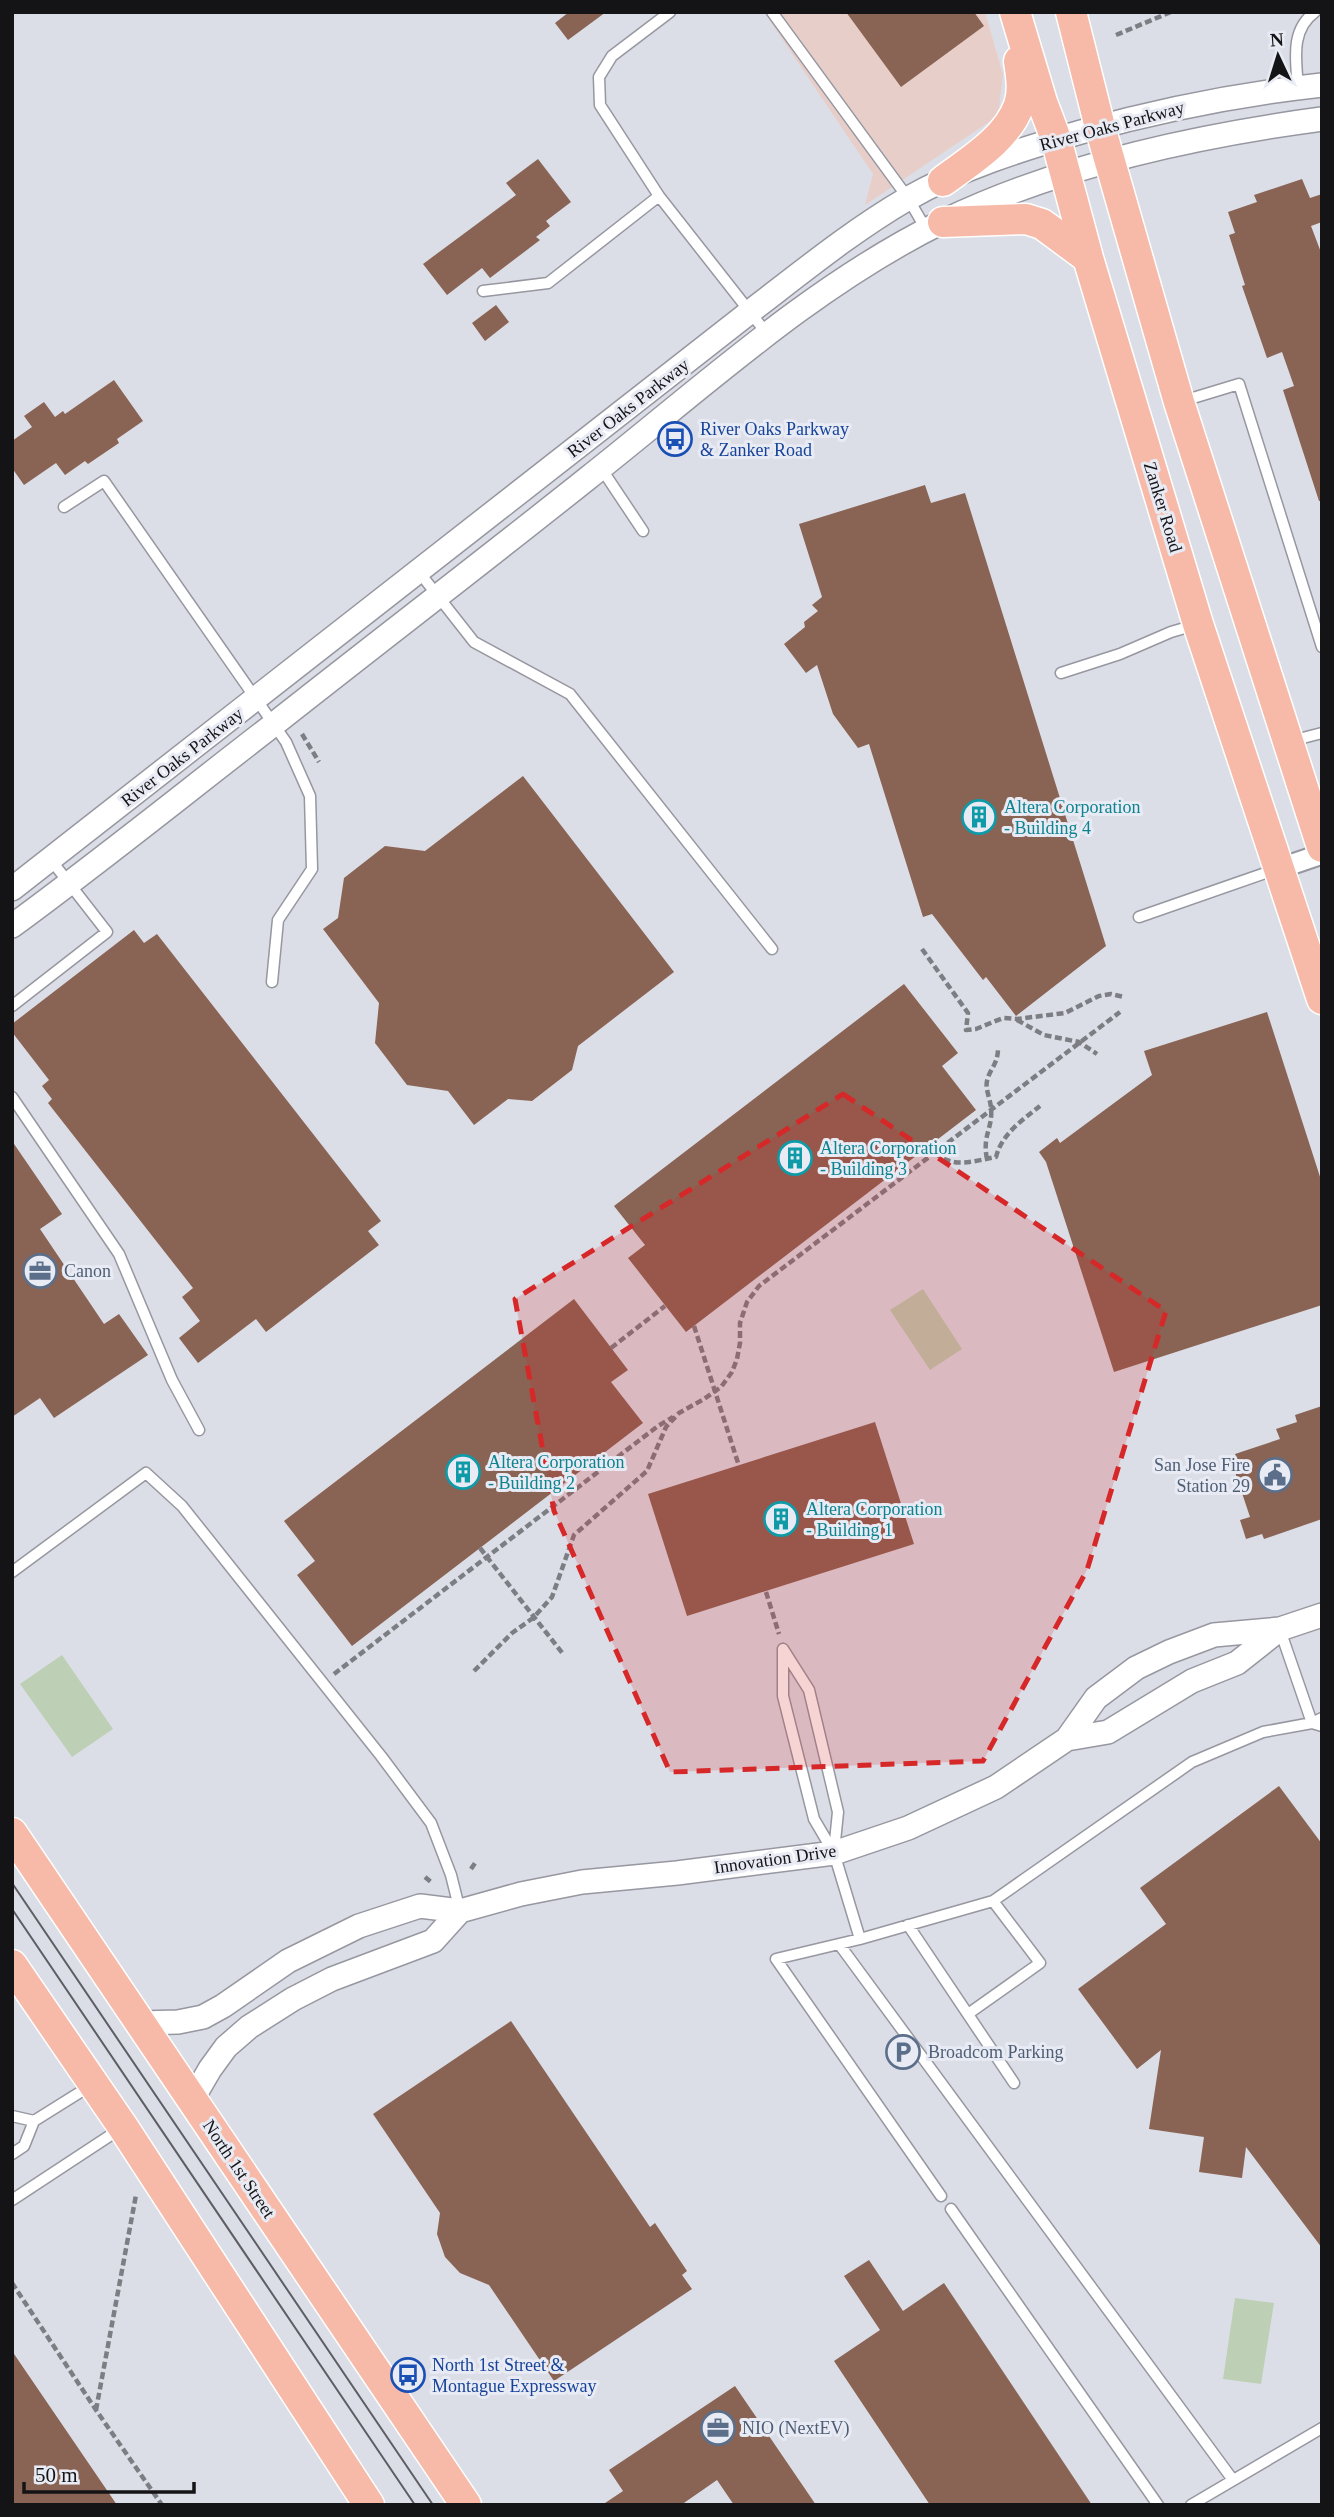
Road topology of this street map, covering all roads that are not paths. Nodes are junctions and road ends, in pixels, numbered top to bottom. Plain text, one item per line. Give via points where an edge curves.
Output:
1 (670, 12) edge
2 (772, 12) edge
3 (1014, 12) edge
4 (1071, 12) edge
5 (1315, 12) edge
6 (1322, 85) edge
7 (1297, 88) junction
8 (1322, 119) edge
9 (1100, 127) junction
10 (1056, 139) junction
11 (1110, 161) junction
12 (1065, 174) junction
13 (943, 181) junction
14 (659, 196) junction
15 (908, 198) junction
16 (935, 226) junction
17 (1088, 258) junction
18 (483, 291) dead end
19 (751, 311) junction
20 (768, 335) junction
21 (1179, 402) junction
22 (583, 443) junction
23 (601, 468) junction
24 (64, 507) dead end
25 (643, 531) dead end
26 (419, 572) junction
27 (438, 597) junction
28 (1198, 624) junction
29 (1322, 647) edge
30 (1060, 673) dead end
31 (258, 698) junction
32 (275, 723) junction
33 (1322, 733) edge
34 (1287, 743) junction
35 (1322, 846) edge
36 (1322, 854) edge
37 (50, 860) junction
38 (1278, 869) junction
39 (69, 884) junction
40 (12, 889) edge
41 (1139, 917) dead end
42 (12, 926) edge
43 (772, 949) dead end
44 (272, 982) dead end
45 (1322, 999) edge
46 (12, 1006) edge
47 (12, 1097) edge
48 (199, 1430) dead end
49 (12, 1572) edge
50 (1322, 1615) edge
51 (1280, 1629) junction
52 (1319, 1722) edge
53 (1067, 1739) junction
54 (12, 1833) edge
55 (834, 1853) junction
56 (993, 1901) junction
57 (460, 1911) junction
58 (908, 1925) junction
59 (860, 1939) junction
60 (839, 1944) junction
61 (12, 1965) edge
62 (968, 2014) junction
63 (140, 2023) junction
64 (1014, 2083) dead end
65 (93, 2084) junction
66 (192, 2100) junction
67 (12, 2116) edge
68 (34, 2121) junction
69 (123, 2127) junction
70 (12, 2154) edge
71 (941, 2196) dead end
72 (12, 2200) edge
73 (951, 2209) dead end
74 (1322, 2428) edge
75 (1233, 2480) junction
76 (369, 2505) edge
77 (466, 2505) edge
78 (1158, 2505) edge
79 (1191, 2505) edge

1 - 14 lane via 612,56 599,77 600,104
2 - 15 lane
3 - 10 main road, Zanker Road
3 - 13 main road via 1019,106 1002,132
4 - 9 main road
5 - 7 lane via 1302,24 1297,38
6 - 7 street, River Oaks Parkway
7 - 9 street, River Oaks Parkway via 1200,103
8 - 11 street, River Oaks Parkway
9 - 10 street, River Oaks Parkway
9 - 11 main road
10 - 12 main road, Zanker Road
10 - 13 street, River Oaks Parkway
11 - 12 street, River Oaks Parkway
11 - 21 main road
12 - 16 street, River Oaks Parkway
12 - 17 main road, Zanker Road
13 - 15 street, River Oaks Parkway
14 - 18 lane via 548,283
14 - 19 lane
15 - 16 lane
15 - 19 street, River Oaks Parkway
16 - 17 main road via 1026,219 1042,224
16 - 20 street, River Oaks Parkway via 856,271
17 - 28 main road, Zanker Road
19 - 20 lane
19 - 22 street, River Oaks Parkway
20 - 23 street, River Oaks Parkway
21 - 29 lane via 1239,384
21 - 34 main road
22 - 23 street
22 - 26 street, River Oaks Parkway
23 - 25 lane
23 - 27 street, River Oaks Parkway
24 - 31 lane via 104,481
26 - 27 lane
26 - 31 street, River Oaks Parkway
27 - 32 street, River Oaks Parkway
27 - 43 lane via 474,642 570,694
28 - 30 lane
28 - 38 main road, Zanker Road
31 - 32 lane
31 - 37 street, River Oaks Parkway
32 - 39 street, River Oaks Parkway
32 - 44 lane via 310,796 312,869 278,920
33 - 34 lane
34 - 35 main road
36 - 38 street
37 - 39 lane
37 - 40 street, River Oaks Parkway
38 - 41 lane
38 - 45 main road, Zanker Road
39 - 42 street, River Oaks Parkway
39 - 46 lane via 107,932
47 - 48 lane via 119,1254 172,1380
49 - 57 lane via 146,1473 183,1506 431,1824
50 - 51 street, Innovation Drive
51 - 52 lane
51 - 53 street, Innovation Drive via 1237,1663 1192,1681 1108,1732
51 - 53 street, Innovation Drive via 1214,1635 1136,1668 1096,1698
52 - 56 lane via 1263,1732 1192,1762
53 - 55 street, Innovation Drive via 996,1787 949,1811
54 - 63 main road, North 1st Street
55 - 55 lane via 814,1819 783,1696 783,1649 809,1690 838,1812
55 - 57 street, Innovation Drive via 582,1882
55 - 59 lane
56 - 58 lane
56 - 62 lane via 1040,1963
57 - 63 street, Innovation Drive via 420,1906 359,1926 288,1961 202,2017
57 - 66 street via 433,1941 332,1979 249,2027 226,2048
58 - 59 lane
58 - 62 lane
59 - 60 lane
60 - 71 lane via 776,1959
60 - 75 lane
61 - 65 main road
62 - 64 lane
63 - 66 main road, North 1st Street
65 - 68 lane
65 - 69 main road
66 - 77 main road, North 1st Street
67 - 68 lane
68 - 70 lane via 24,2146
69 - 72 lane
69 - 76 main road
73 - 78 lane
74 - 75 lane
75 - 79 lane

